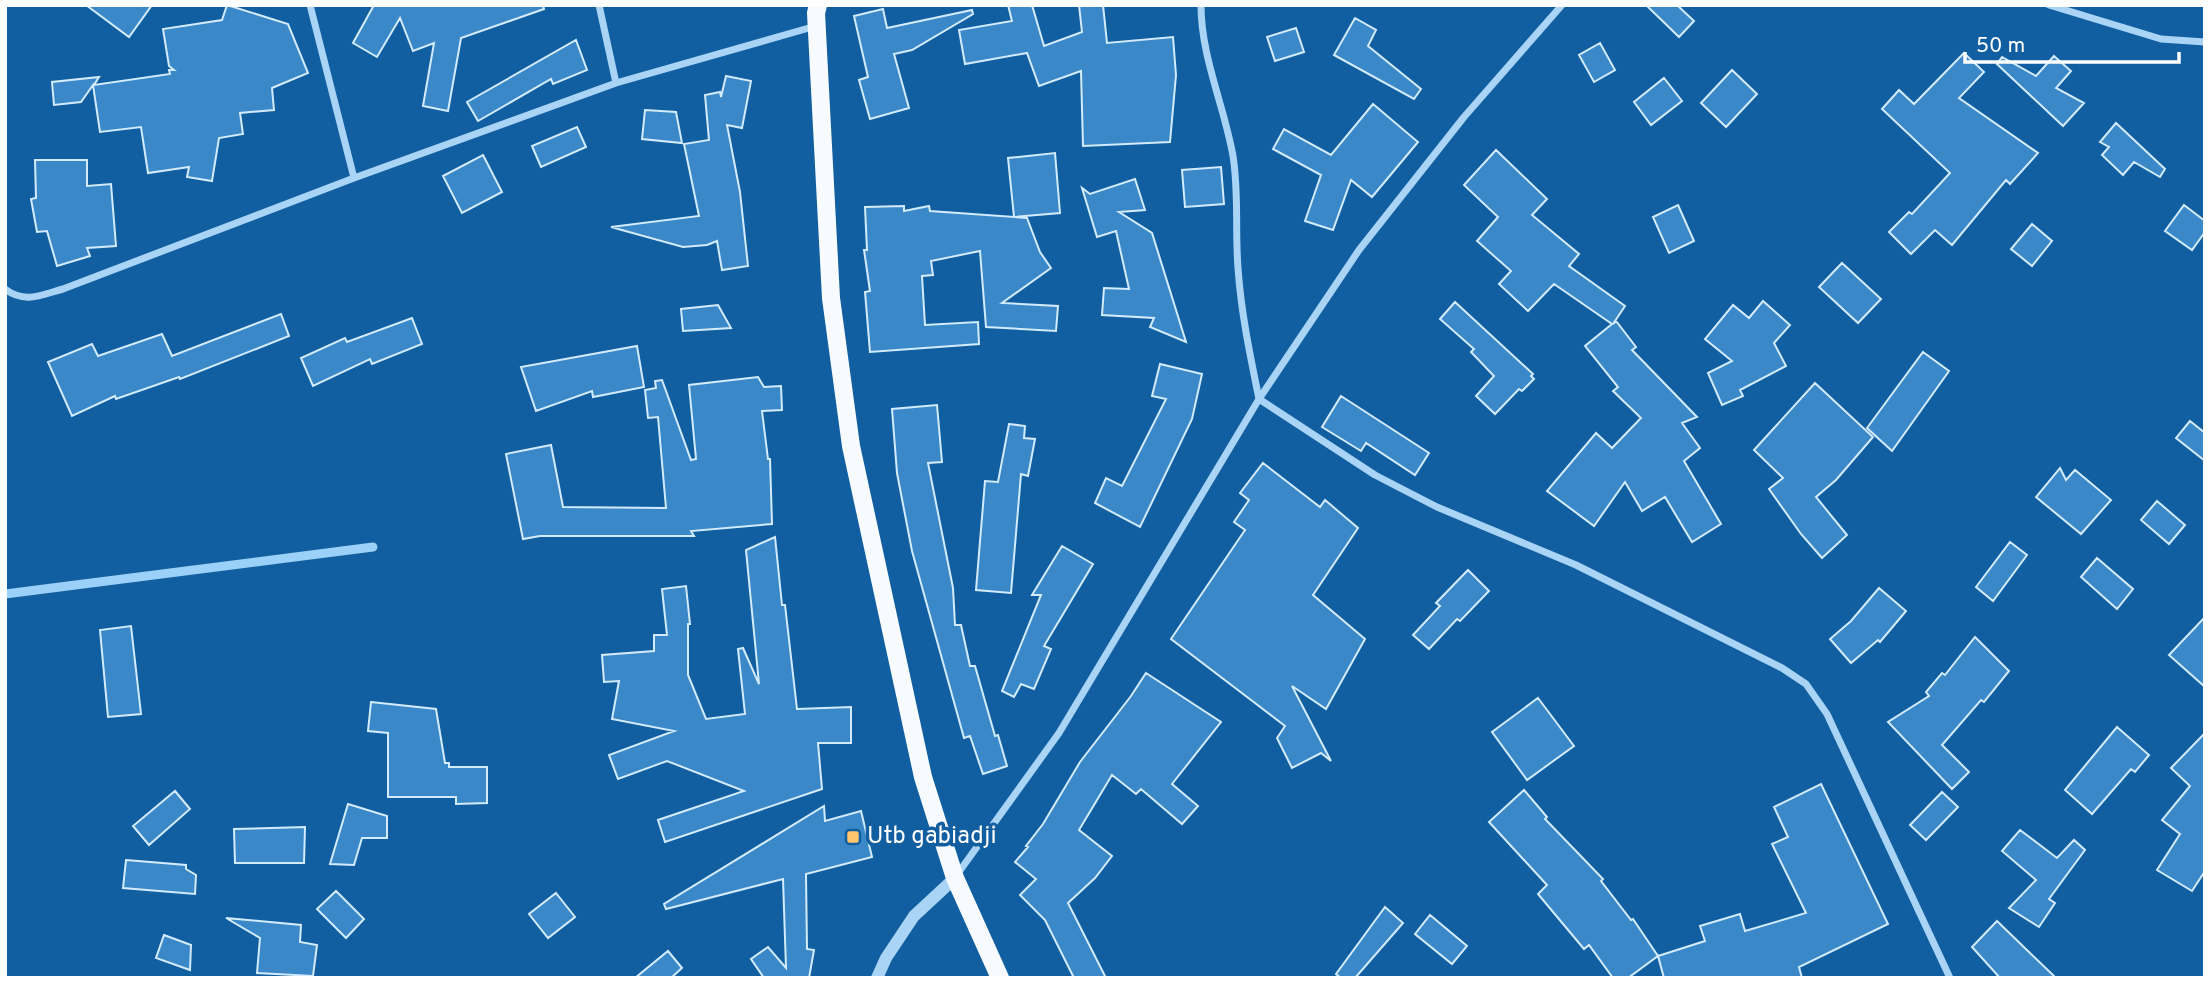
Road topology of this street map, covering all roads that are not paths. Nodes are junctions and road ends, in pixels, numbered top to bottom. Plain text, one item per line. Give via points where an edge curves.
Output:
1 (310, 5) edge
2 (599, 5) edge
3 (1201, 5) edge
4 (1562, 5) edge
5 (2049, 5) edge
6 (815, 12) edge
7 (2205, 42) edge
8 (616, 83) junction
9 (354, 178) junction
10 (5, 289) edge
11 (1259, 399) junction
12 (955, 878) junction
13 (877, 978) edge
14 (1000, 978) edge
15 (1950, 978) edge

1 - 9 street
2 - 8 street
3 - 11 street via 1205,46 1233,155 1238,266
4 - 11 street via 1464,117 1359,250
5 - 7 street via 2161,38
6 - 8 street
6 - 12 main road via 831,298 851,446 923,777
8 - 9 street
9 - 10 street via 63,289 30,298
11 - 12 street via 1059,733
11 - 15 street via 1375,475 1437,507 1576,565 1782,668 1805,684 1827,714
12 - 13 street via 914,916
12 - 14 main road

